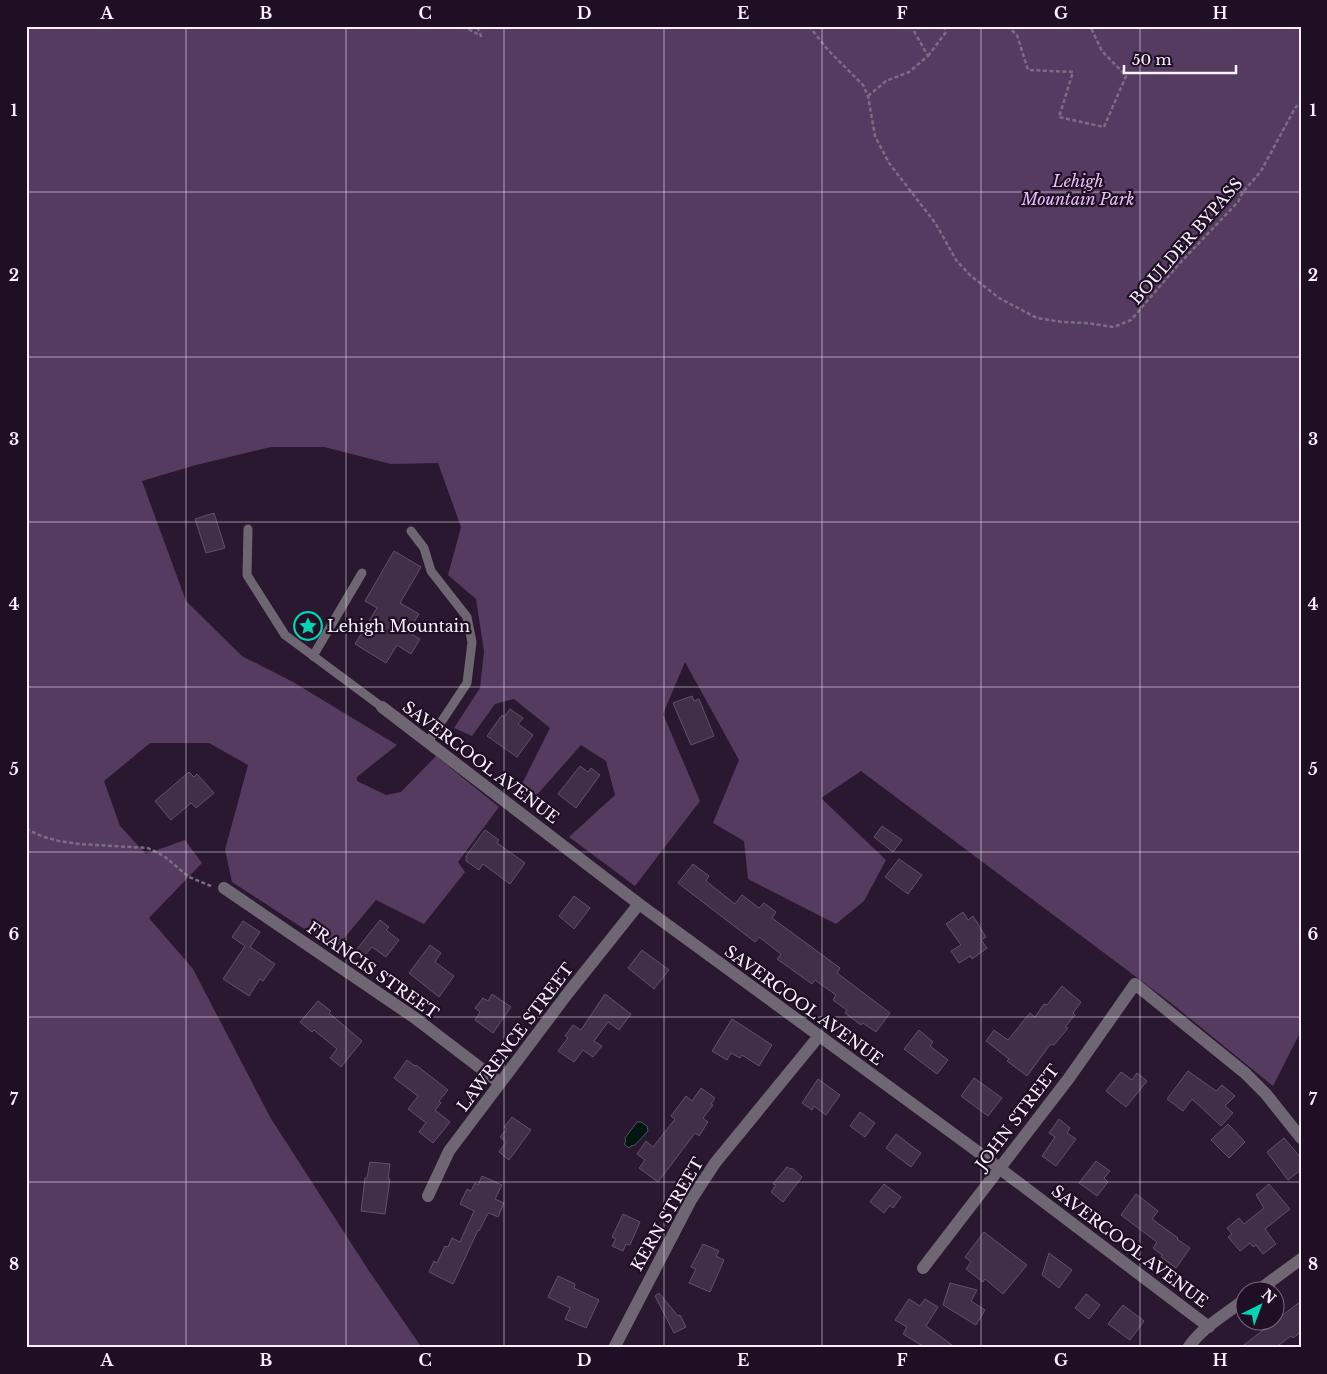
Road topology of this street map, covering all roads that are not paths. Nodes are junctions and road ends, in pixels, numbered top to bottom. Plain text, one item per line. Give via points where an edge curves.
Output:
1 (248, 529) dead end
2 (411, 531) dead end
3 (362, 573) dead end
4 (313, 656) junction
5 (382, 707) joint
6 (428, 742) junction
7 (224, 888) road end
8 (639, 904) junction
9 (819, 1036) junction
10 (500, 1083) junction
11 (1301, 1138) edge
12 (999, 1168) junction
13 (428, 1196) dead end
14 (1301, 1258) edge
15 (923, 1268) dead end
16 (1269, 1282) edge
17 (1234, 1308) edge
18 (1209, 1327) junction
19 (614, 1348) edge
20 (1188, 1348) edge

1 - 4 lane via 247,575 285,635
2 - 6 lane via 424,548 431,571 467,617 472,642 467,683
3 - 4 lane
4 - 5 lane
5 - 6 street, SAVERCOOL AVENUE
6 - 8 street, SAVERCOOL AVENUE
7 - 10 street, FRANCIS STREET via 415,1018
8 - 9 street, SAVERCOOL AVENUE
8 - 10 street, LAWRENCE STREET
9 - 12 street, SAVERCOOL AVENUE
9 - 19 street, KERN STREET via 715,1163 691,1200
10 - 13 street, LAWRENCE STREET via 449,1152
11 - 12 street, JOHN STREET via 1245,1073 1135,984 1069,1078
12 - 15 street, JOHN STREET
12 - 18 street, SAVERCOOL AVENUE
14 - 16 street
17 - 18 street
18 - 20 street

